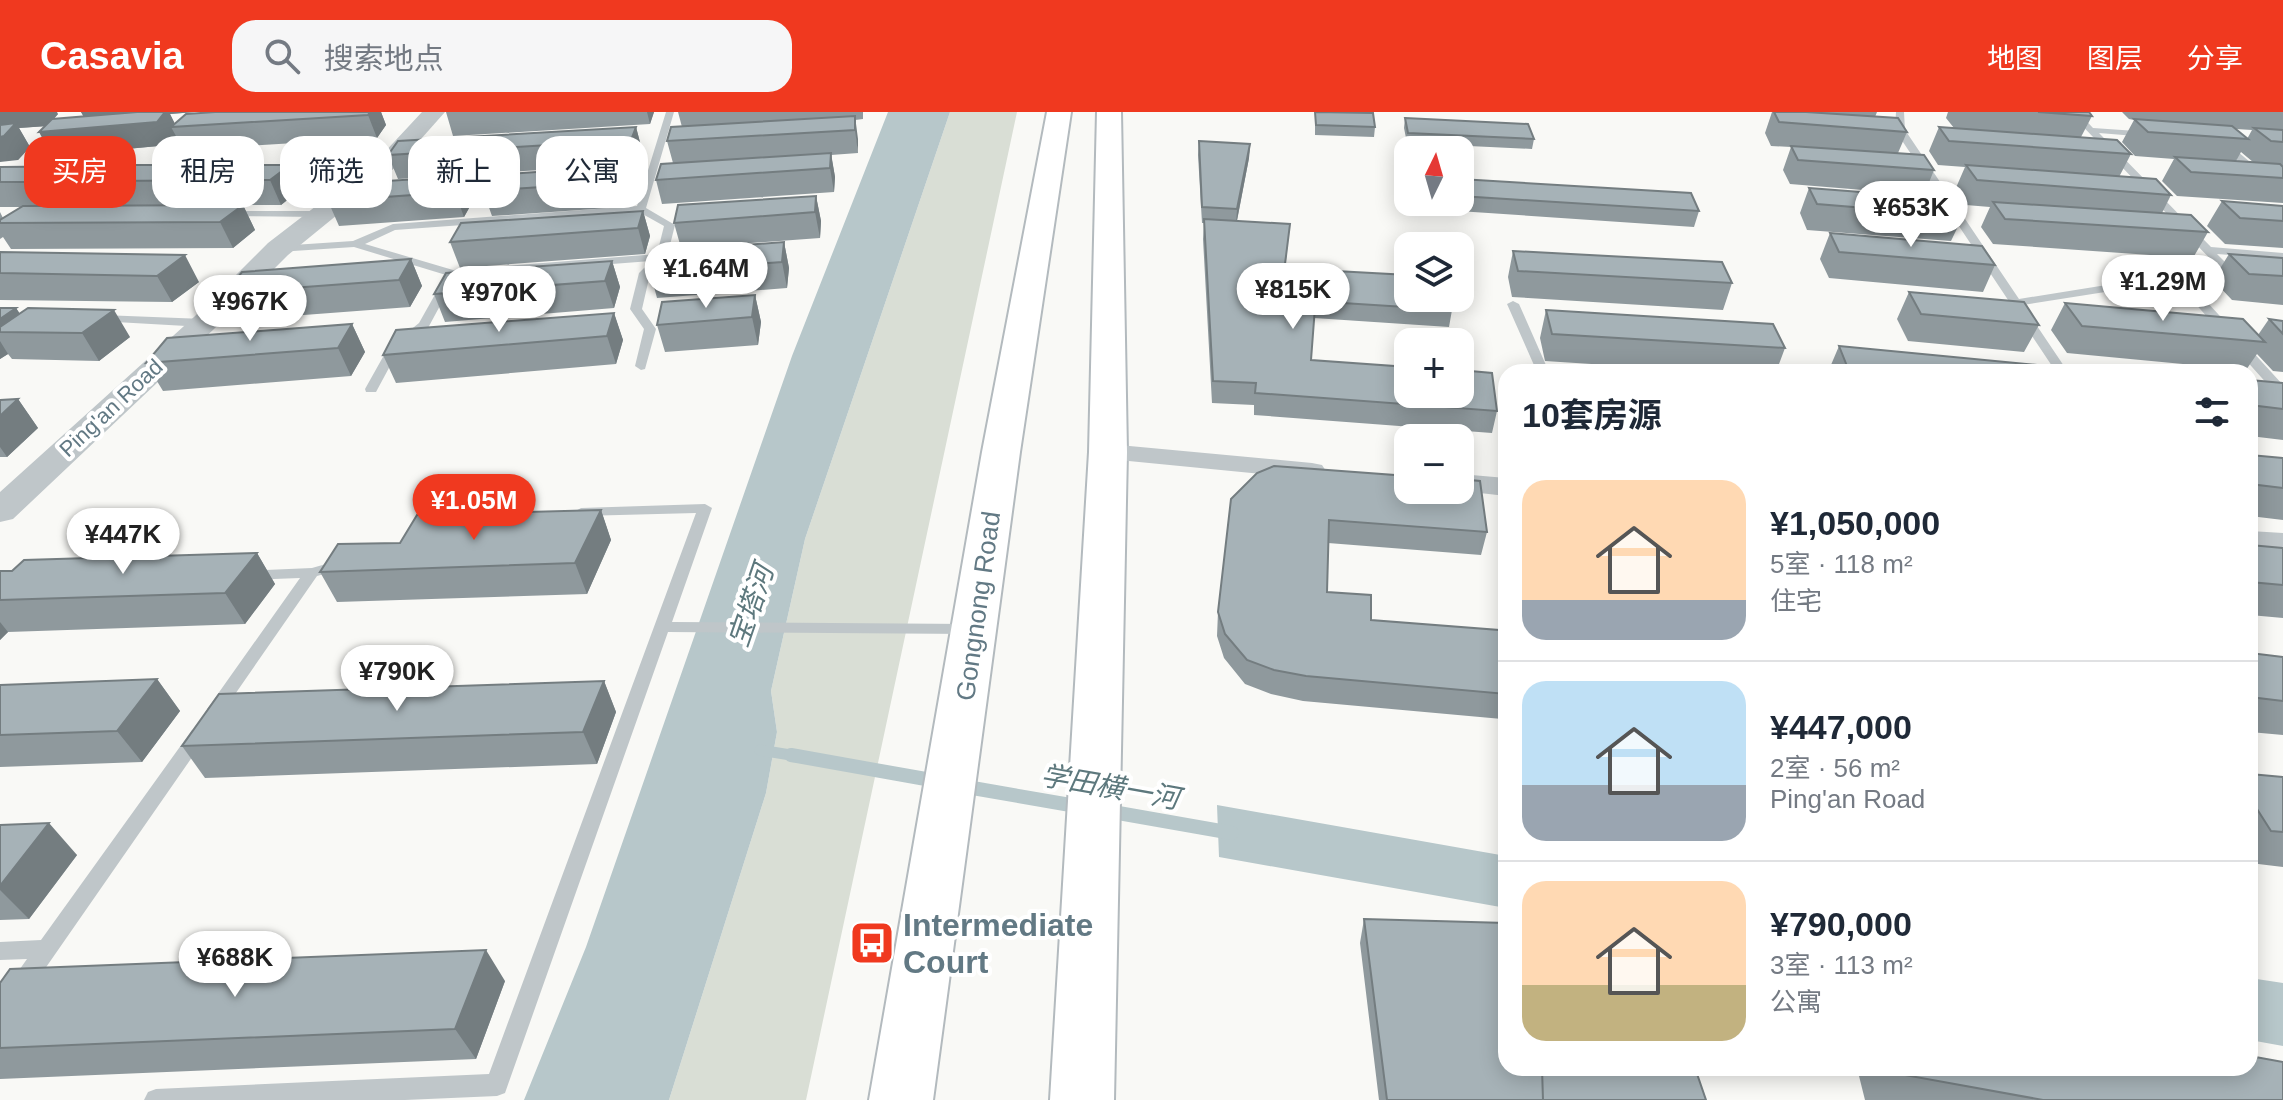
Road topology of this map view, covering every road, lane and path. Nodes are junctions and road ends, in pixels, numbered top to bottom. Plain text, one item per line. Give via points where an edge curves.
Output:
1 (434, 112) edge
2 (670, 112) edge
3 (1059, 112) edge
4 (1109, 112) edge
5 (1900, 112) edge
6 (2073, 112) edge
7 (2090, 130) junction
8 (2154, 134) edge
9 (2230, 139) edge
10 (2283, 195) edge
11 (641, 209) junction
12 (214, 214) edge
13 (319, 214) junction
14 (355, 244) junction
15 (278, 249) junction
16 (2208, 250) junction
17 (2283, 256) edge
18 (662, 257) junction
19 (452, 273) junction
20 (2178, 277) junction
21 (2016, 303) junction
22 (1513, 304) edge
23 (94, 319) edge
24 (204, 323) junction
25 (1539, 364) edge
26 (2057, 364) edge
27 (2257, 364) edge
28 (2258, 365) edge
29 (641, 366) dead end
30 (371, 389) dead end
31 (2283, 393) edge
32 (1108, 452) junction
33 (1346, 475) edge
34 (1474, 484) edge
35 (1498, 486) edge
36 (0, 511) edge
37 (567, 514) edge
38 (2258, 540) edge
39 (2283, 542) edge
40 (354, 561) edge
41 (312, 573) junction
42 (234, 576) edge
43 (662, 627) junction
44 (975, 629) junction
45 (47, 949) junction
46 (0, 951) edge
47 (0, 1015) edge
48 (156, 1100) edge
49 (901, 1100) edge
50 (1082, 1100) edge

1 - 13 street, Ping'an Road via 389,161
2 - 11 lane
3 - 44 main road, Gongnong Road
4 - 32 main road
5 - 21 lane via 1900,130
6 - 7 lane
7 - 8 lane
7 - 16 lane
9 - 10 lane via 2217,139
11 - 14 lane via 393,227
11 - 18 lane via 670,225
12 - 13 lane
13 - 15 street, Ping'an Road
14 - 15 lane
14 - 19 lane
15 - 24 street, Ping'an Road
16 - 17 lane
16 - 20 lane via 2226,269
18 - 19 lane
18 - 29 lane via 645,273 636,309 650,329
19 - 30 lane via 424,325 392,351
20 - 21 lane
20 - 27 lane
21 - 26 lane
22 - 25 lane
23 - 24 lane
24 - 36 street, Ping'an Road
28 - 31 lane
32 - 33 street
32 - 50 main road
34 - 35 street
37 - 43 lane via 705,508
38 - 39 street
40 - 41 lane
41 - 42 lane
41 - 45 lane
43 - 44 lane
43 - 48 lane via 497,1085
44 - 49 main road, Gongnong Road
45 - 46 lane
45 - 47 lane

